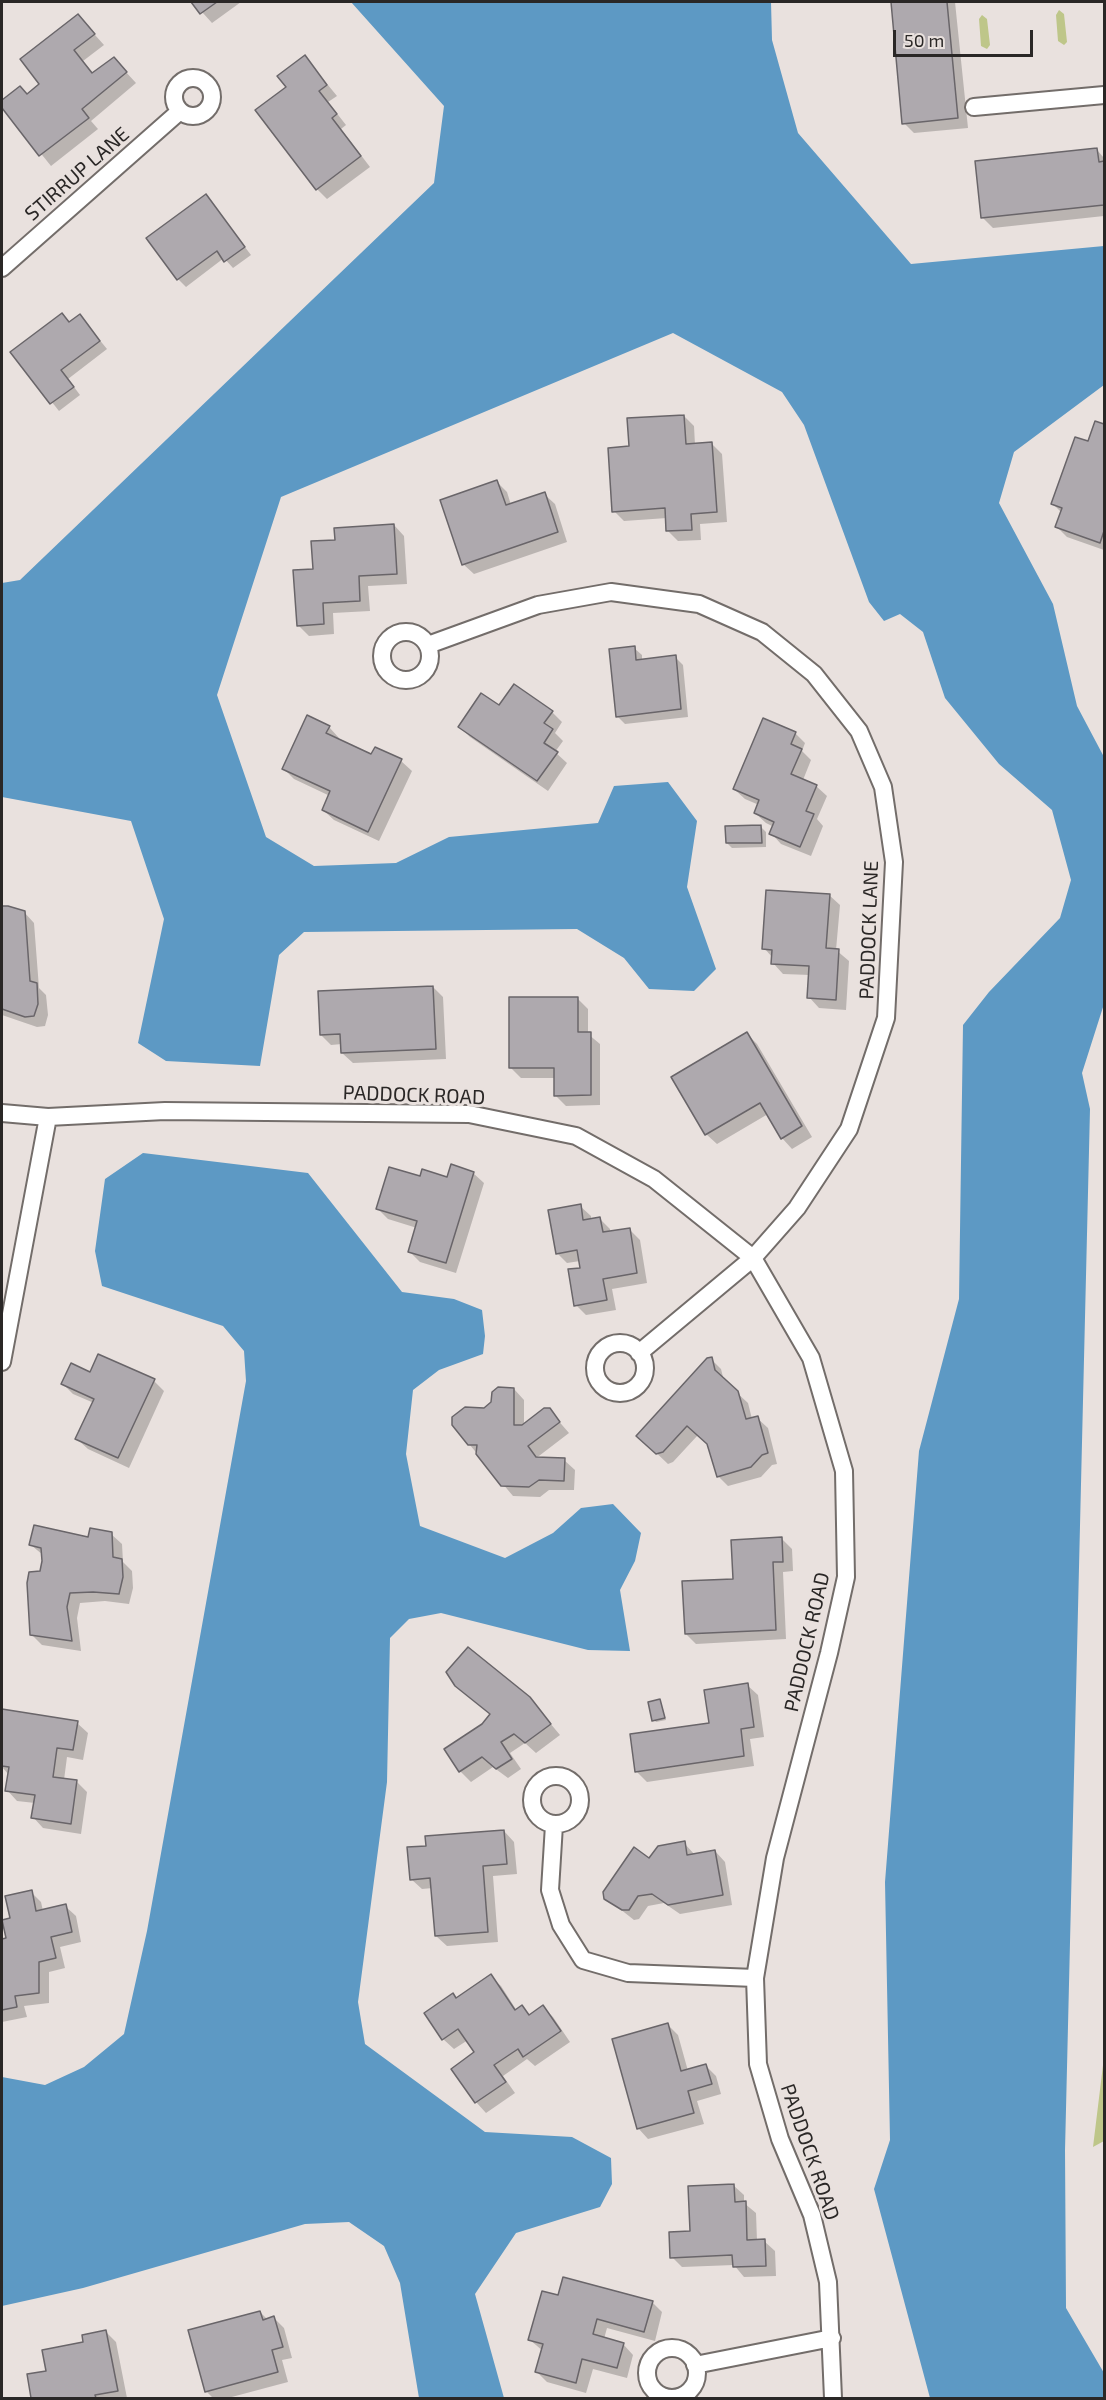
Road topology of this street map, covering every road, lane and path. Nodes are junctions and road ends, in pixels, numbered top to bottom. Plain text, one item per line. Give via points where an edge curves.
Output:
1 (1104, 95) edge
2 (974, 106) dead end
3 (180, 111) dead end
4 (2, 268) edge
5 (428, 645) dead end
6 (2, 1113) edge
7 (48, 1118) junction
8 (753, 1257) junction
9 (639, 1353) dead end
10 (2, 1362) edge
11 (554, 1825) dead end
12 (754, 1978) junction
13 (832, 2338) junction
14 (695, 2365) dead end
15 (833, 2398) edge

1 - 2 street
3 - 4 street, STIRRUP LANE
5 - 8 street, PADDOCK LANE via 538,605 611,592 699,604 762,632 814,674 859,731 884,788 894,862 886,1018 849,1129 797,1208
6 - 7 street, PADDOCK ROAD
7 - 8 street, PADDOCK ROAD via 165,1111 469,1114 576,1136 654,1179
7 - 10 street
8 - 9 street, PADDOCK LANE
8 - 12 street, PADDOCK ROAD via 811,1358 844,1471 846,1577 775,1858
11 - 12 street via 550,1890 561,1925 583,1959 628,1973
12 - 13 street, PADDOCK ROAD via 758,2064 780,2139 812,2215 828,2282
13 - 14 street
13 - 15 street, PADDOCK ROAD

